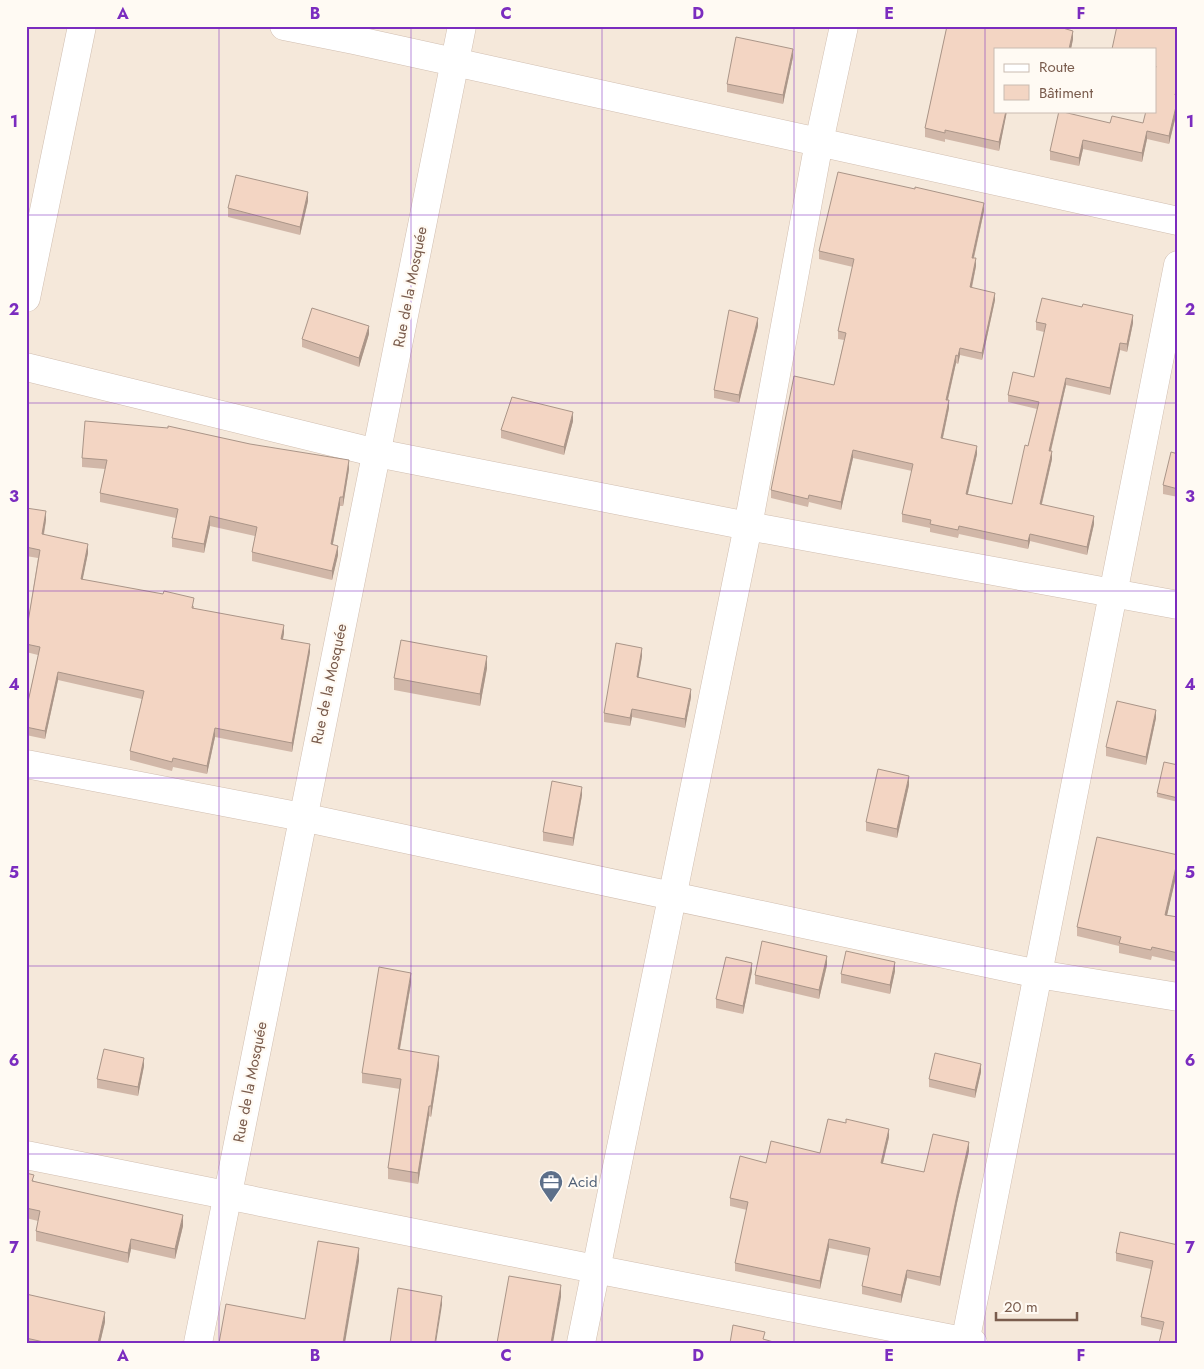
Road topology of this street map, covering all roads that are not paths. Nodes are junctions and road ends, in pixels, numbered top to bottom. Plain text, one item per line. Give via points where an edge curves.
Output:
1 (82, 26) edge
2 (284, 26) edge
3 (462, 26) edge
4 (844, 26) edge
5 (454, 63) junction
6 (819, 142) junction
7 (1178, 221) edge
8 (1178, 265) edge
9 (26, 298) edge
10 (26, 367) edge
11 (376, 453) junction
12 (748, 526) junction
13 (1112, 593) junction
14 (1178, 605) edge
15 (26, 764) edge
16 (302, 817) junction
17 (671, 897) junction
18 (1038, 974) junction
19 (1178, 997) edge
20 (26, 1155) edge
21 (228, 1194) junction
22 (595, 1269) junction
23 (968, 1342) edge
24 (198, 1343) edge
25 (580, 1343) edge

1 - 9 street
2 - 5 street
3 - 5 street, Rue de la Mosquée
4 - 6 street
5 - 6 street
5 - 11 street, Rue de la Mosquée
6 - 7 street
6 - 12 street
8 - 13 street
10 - 11 street
11 - 12 street
11 - 16 street, Rue de la Mosquée
12 - 13 street
12 - 17 street
13 - 14 street
13 - 18 street
15 - 16 street
16 - 17 street
16 - 21 street, Rue de la Mosquée
17 - 18 street
17 - 22 street
18 - 19 street
18 - 23 street
20 - 21 street
21 - 22 street
21 - 24 street, Rue de la Mosquée
22 - 23 street
22 - 25 street

